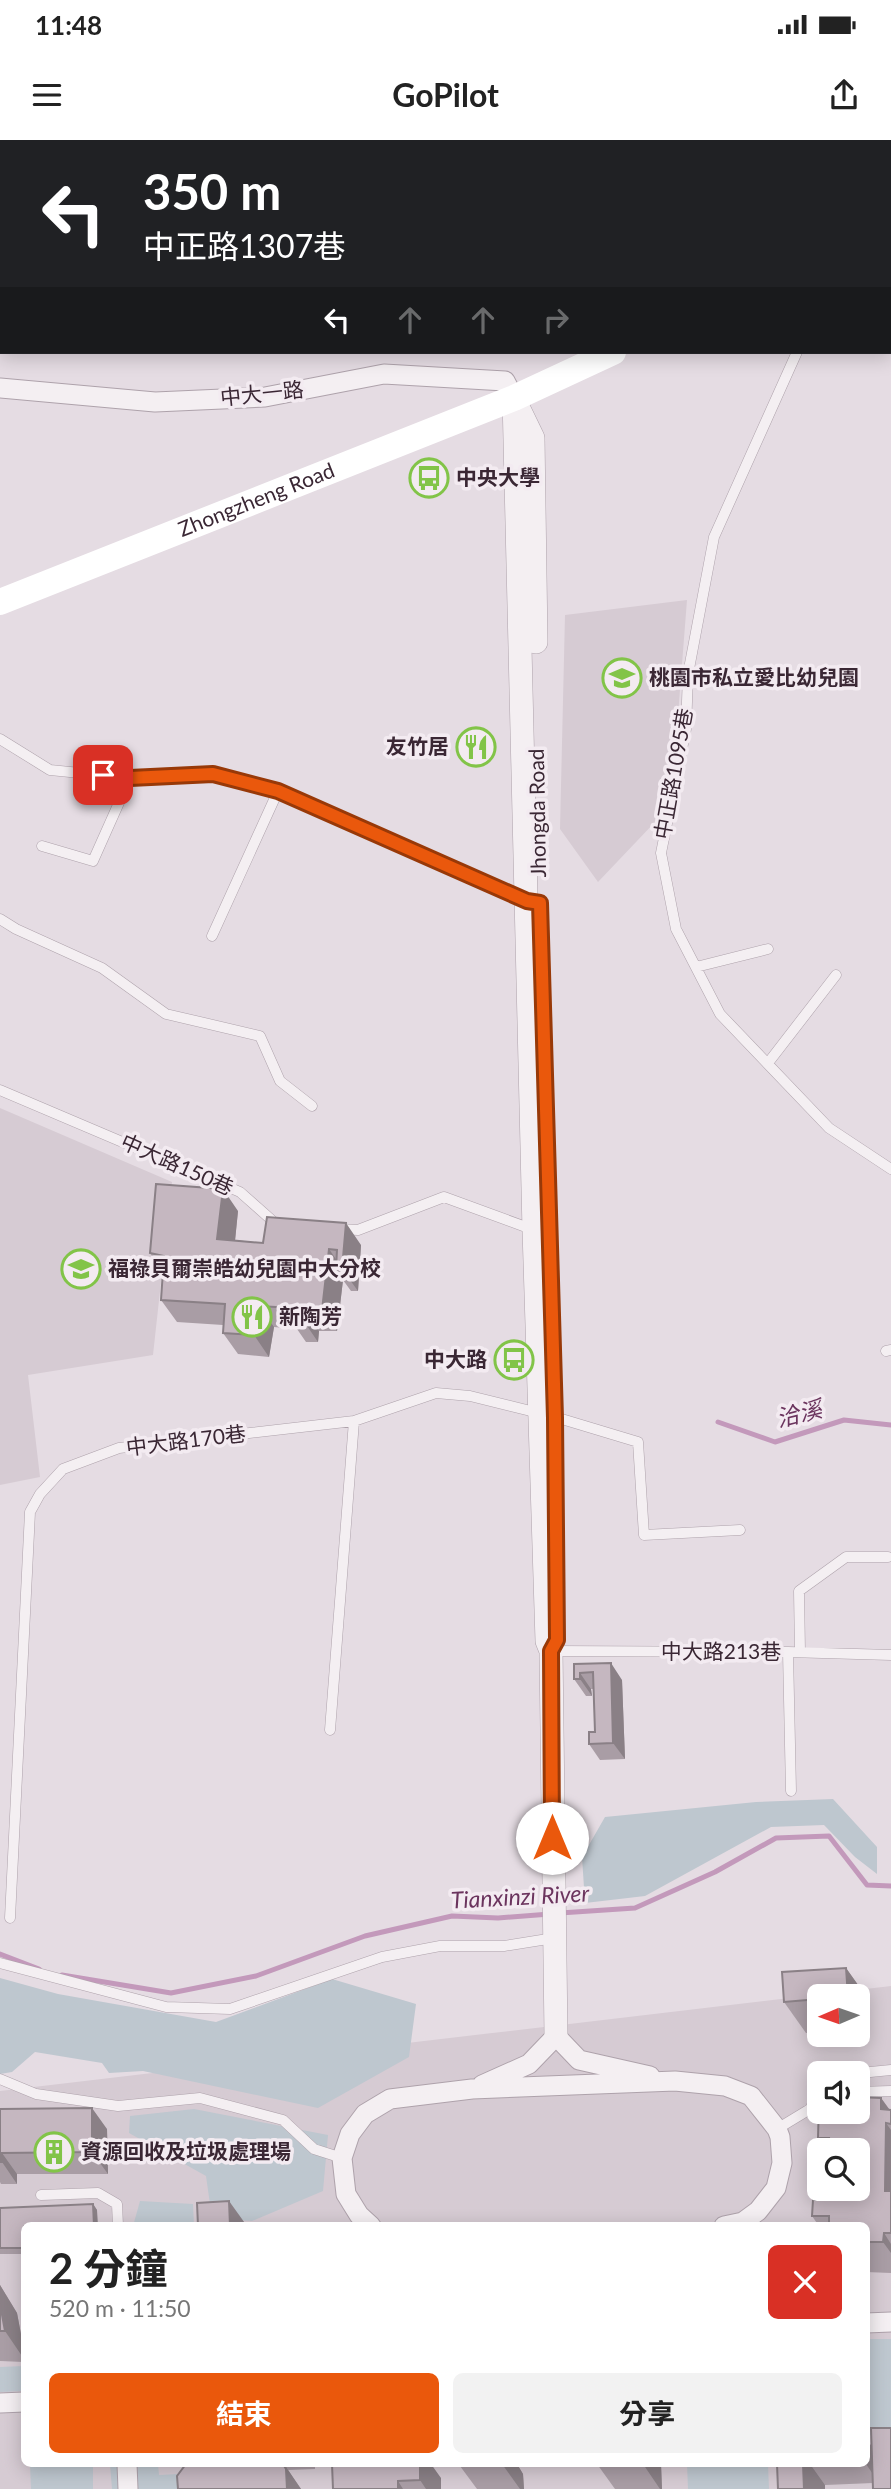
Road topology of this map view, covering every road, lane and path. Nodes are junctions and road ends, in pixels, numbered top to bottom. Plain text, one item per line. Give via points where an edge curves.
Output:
1 (609, 354) edge
2 (796, 354) edge
3 (0, 388) edge
4 (514, 398) junction
5 (0, 601) edge
6 (0, 739) edge
7 (130, 778) junction
8 (278, 791) junction
9 (42, 846) dead end
10 (533, 902) junction
11 (0, 919) edge
12 (212, 936) dead end
13 (768, 949) dead end
14 (696, 967) junction
15 (836, 975) dead end
16 (768, 1063) junction
17 (0, 1090) edge
18 (312, 1106) dead end
19 (891, 1169) edge
20 (289, 1224) edge
21 (330, 1228) edge
22 (542, 1232) junction
23 (548, 1416) junction
24 (354, 1421) junction
25 (740, 1530) dead end
26 (888, 1557) dead end
27 (551, 1651) junction
28 (794, 1652) junction
29 (891, 1655) edge
30 (330, 1730) dead end
31 (792, 1791) dead end
32 (10, 1918) dead end
33 (554, 1933) junction
34 (0, 1963) edge
35 (556, 2036) junction
36 (891, 2070) edge
37 (870, 2072) edge
38 (0, 2079) edge
39 (675, 2081) junction
40 (472, 2089) junction
41 (891, 2091) edge
42 (870, 2092) edge
43 (807, 2111) edge
44 (777, 2129) junction
45 (342, 2158) junction
46 (41, 2195) dead end
47 (118, 2222) edge
48 (367, 2222) edge
49 (743, 2222) edge
50 (891, 2322) edge
51 (870, 2323) edge
52 (21, 2402) edge
53 (0, 2403) edge
54 (127, 2467) edge
55 (128, 2489) edge

1 - 4 main road, Zhongzheng Road
2 - 14 lane, 中正路1095巷 via 714,537 688,674 686,729 661,853 676,929
3 - 4 street, 中大一路 via 182,401 265,397 384,374 505,381
4 - 5 main road, Zhongzheng Road
4 - 10 street
6 - 7 lane via 50,770
7 - 8 lane via 213,774
7 - 9 lane via 93,861
8 - 10 lane
8 - 12 lane
10 - 22 street
11 - 18 lane via 102,968 166,1014 260,1036 279,1081
13 - 14 lane
14 - 16 lane, 中正路1095巷 via 720,1013
15 - 16 lane
16 - 19 lane, 中正路1095巷 via 829,1128
17 - 20 lane, 中大路150巷 via 240,1192 275,1223
21 - 22 lane via 358,1230 444,1197
22 - 23 street
23 - 24 lane, 中大路170巷 via 470,1396 436,1393
23 - 25 lane, 中大路170巷 via 638,1443 644,1535
23 - 27 street via 547,1641
24 - 30 lane
24 - 32 lane, 中大路170巷 via 120,1448 63,1469 40,1494 30,1512
26 - 28 lane via 846,1557 799,1591
27 - 28 lane, 中大路213巷
27 - 33 street
28 - 29 lane, 中大路213巷
28 - 31 lane
33 - 34 lane via 504,1946 440,1946 382,1958 230,2010 166,2007
33 - 35 street
35 - 39 street via 579,2060
35 - 40 street via 529,2064
36 - 37 lane
38 - 45 lane via 36,2094 118,2106 200,2098 283,2120 314,2149
39 - 40 street
39 - 44 street via 725,2086 751,2096
40 - 45 street via 390,2099 365,2114 350,2134
41 - 42 lane
43 - 44 lane
44 - 49 street via 782,2162 776,2188
45 - 48 street via 346,2194
46 - 47 lane via 98,2193 117,2204
50 - 51 street
52 - 53 street
54 - 55 street

